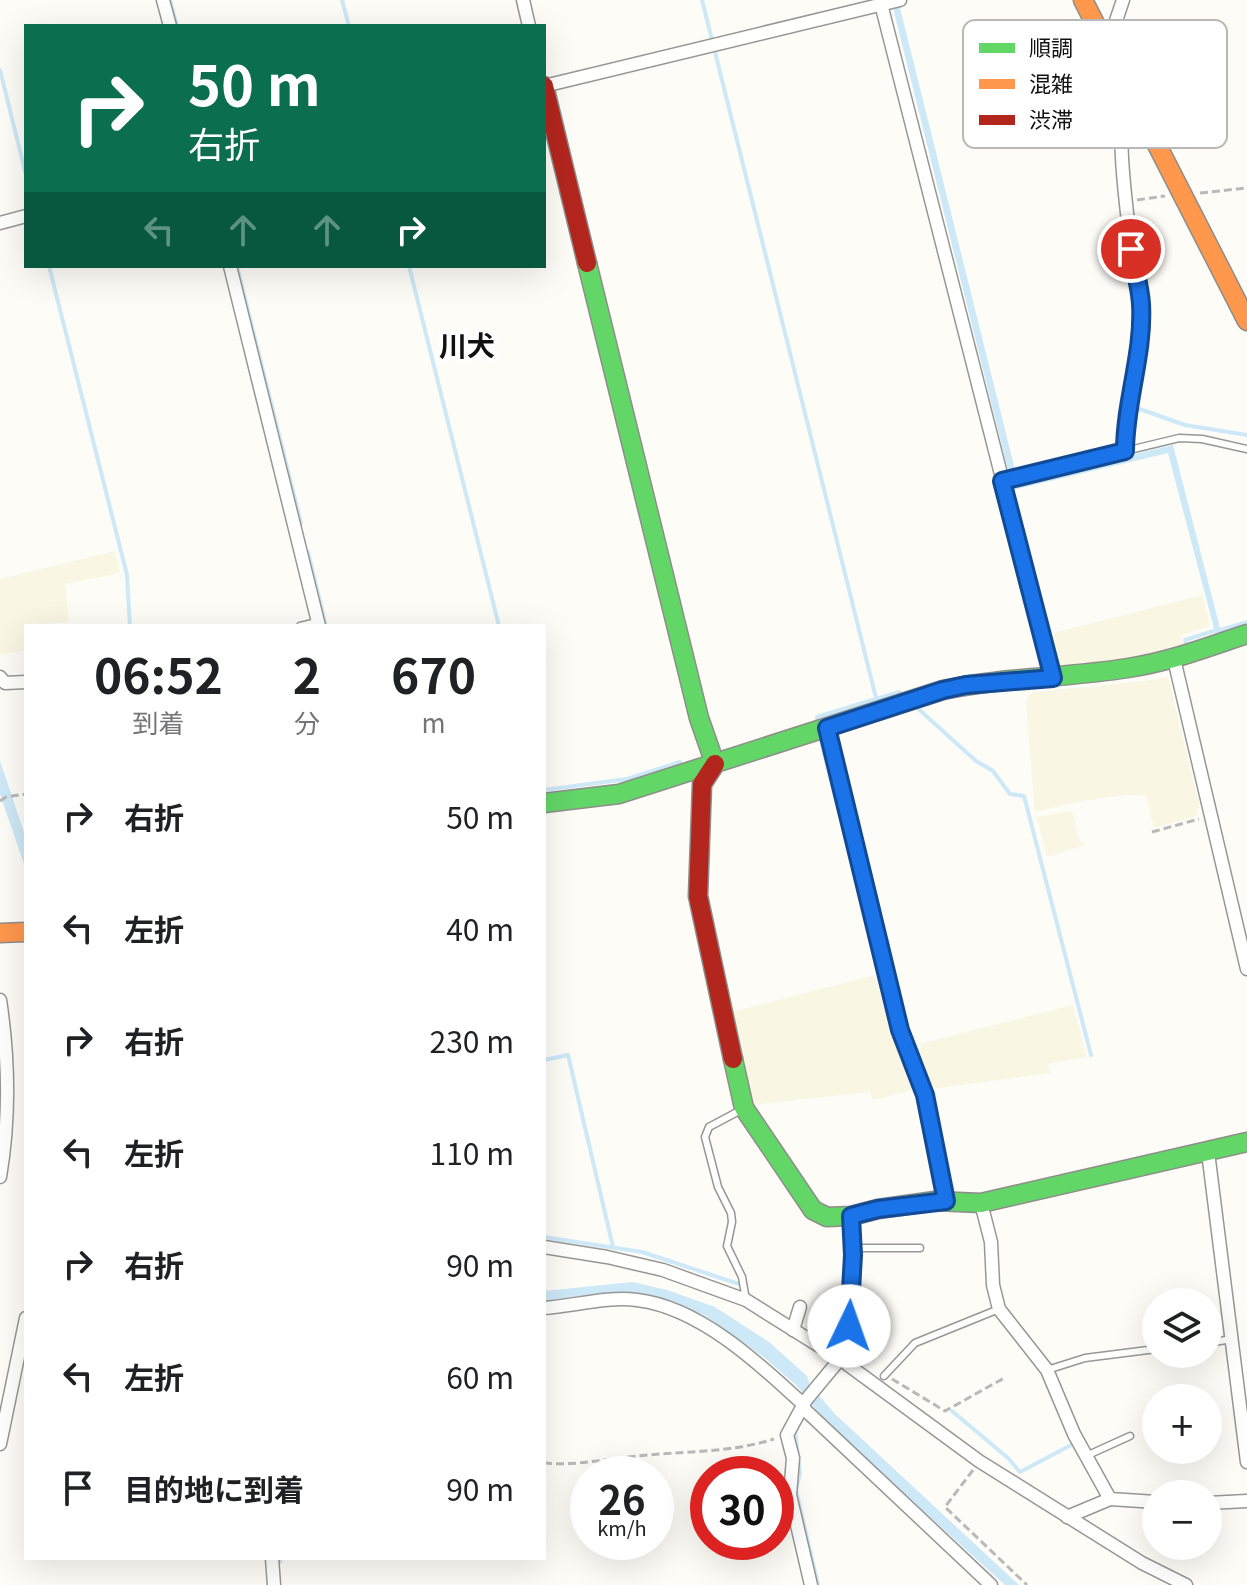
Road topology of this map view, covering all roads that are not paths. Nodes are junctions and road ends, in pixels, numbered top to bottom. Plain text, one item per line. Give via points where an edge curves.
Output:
1 (163, 0) edge
2 (523, 0) edge
3 (1083, 0) edge
4 (1123, 0) edge
5 (888, 2) edge
6 (1093, 20) edge
7 (1116, 20) edge
8 (169, 24) edge
9 (529, 24) edge
10 (546, 86) edge
11 (546, 94) edge
12 (1121, 148) edge
13 (1158, 148) edge
14 (24, 217) edge
15 (0, 223) edge
16 (230, 268) edge
17 (1247, 321) edge
18 (1247, 449) edge
19 (1125, 451) junction
20 (1010, 479) junction
21 (318, 624) edge
22 (1247, 634) edge
23 (1174, 659) junction
24 (0, 677) edge
25 (1053, 678) junction
26 (24, 682) edge
27 (827, 728) junction
28 (715, 764) junction
29 (546, 803) edge
30 (0, 933) edge
31 (24, 933) edge
32 (1247, 969) edge
33 (0, 1000) edge
34 (744, 1108) junction
35 (1247, 1142) edge
36 (1208, 1152) junction
37 (0, 1177) edge
38 (946, 1201) junction
39 (981, 1203) junction
40 (851, 1216) junction
41 (546, 1247) edge
42 (852, 1248) junction
43 (920, 1248) dead end
44 (746, 1300) junction
45 (800, 1307) dead end
46 (546, 1308) edge
47 (999, 1309) junction
48 (24, 1328) edge
49 (793, 1330) junction
50 (1233, 1339) junction
51 (1222, 1341) edge
52 (1142, 1351) edge
53 (840, 1359) junction
54 (1047, 1370) junction
55 (884, 1376) road end
56 (804, 1404) junction
57 (1130, 1436) dead end
58 (0, 1444) edge
59 (1086, 1456) junction
60 (1247, 1462) edge
61 (1110, 1499) junction
62 (1142, 1501) edge
63 (1247, 1501) edge
64 (1222, 1502) edge
65 (1067, 1517) junction
66 (272, 1560) edge
67 (274, 1585) edge
68 (811, 1585) edge
69 (991, 1585) edge
70 (1186, 1585) edge

1 - 8 street
2 - 9 street
3 - 6 street
4 - 7 street
5 - 10 street
5 - 20 street
11 - 28 street via 699,718
12 - 19 street via 1141,302
13 - 17 street
14 - 15 street
16 - 21 street
18 - 19 lane via 1179,438
19 - 20 street
20 - 25 street
22 - 23 street
23 - 25 street
23 - 32 street
24 - 26 street via 5,683
25 - 27 street via 943,690
27 - 28 street
27 - 38 street via 900,1030 925,1095
28 - 29 street via 619,794
28 - 34 street via 702,784 698,896
30 - 31 street
33 - 37 street via 8,1050
34 - 40 street via 813,1210 827,1217
34 - 44 lane via 709,1127 705,1137 731,1213 727,1246
35 - 36 street
36 - 39 street
36 - 50 street
38 - 39 street
38 - 40 street
39 - 47 street
40 - 42 street
41 - 44 street via 663,1270
42 - 43 lane
42 - 53 street via 849,1326
44 - 49 street
45 - 49 street
46 - 56 street via 622,1299 678,1313 753,1357
47 - 54 street
47 - 55 lane via 915,1343
48 - 58 street
49 - 53 street
50 - 51 lane
50 - 60 street
52 - 54 lane via 1085,1358
53 - 56 street
53 - 65 street via 979,1461
54 - 59 street
56 - 68 street via 787,1435 793,1458 790,1495
56 - 69 street
57 - 59 lane
59 - 61 street
61 - 62 street
61 - 65 street
63 - 64 street
65 - 70 street
66 - 67 street

